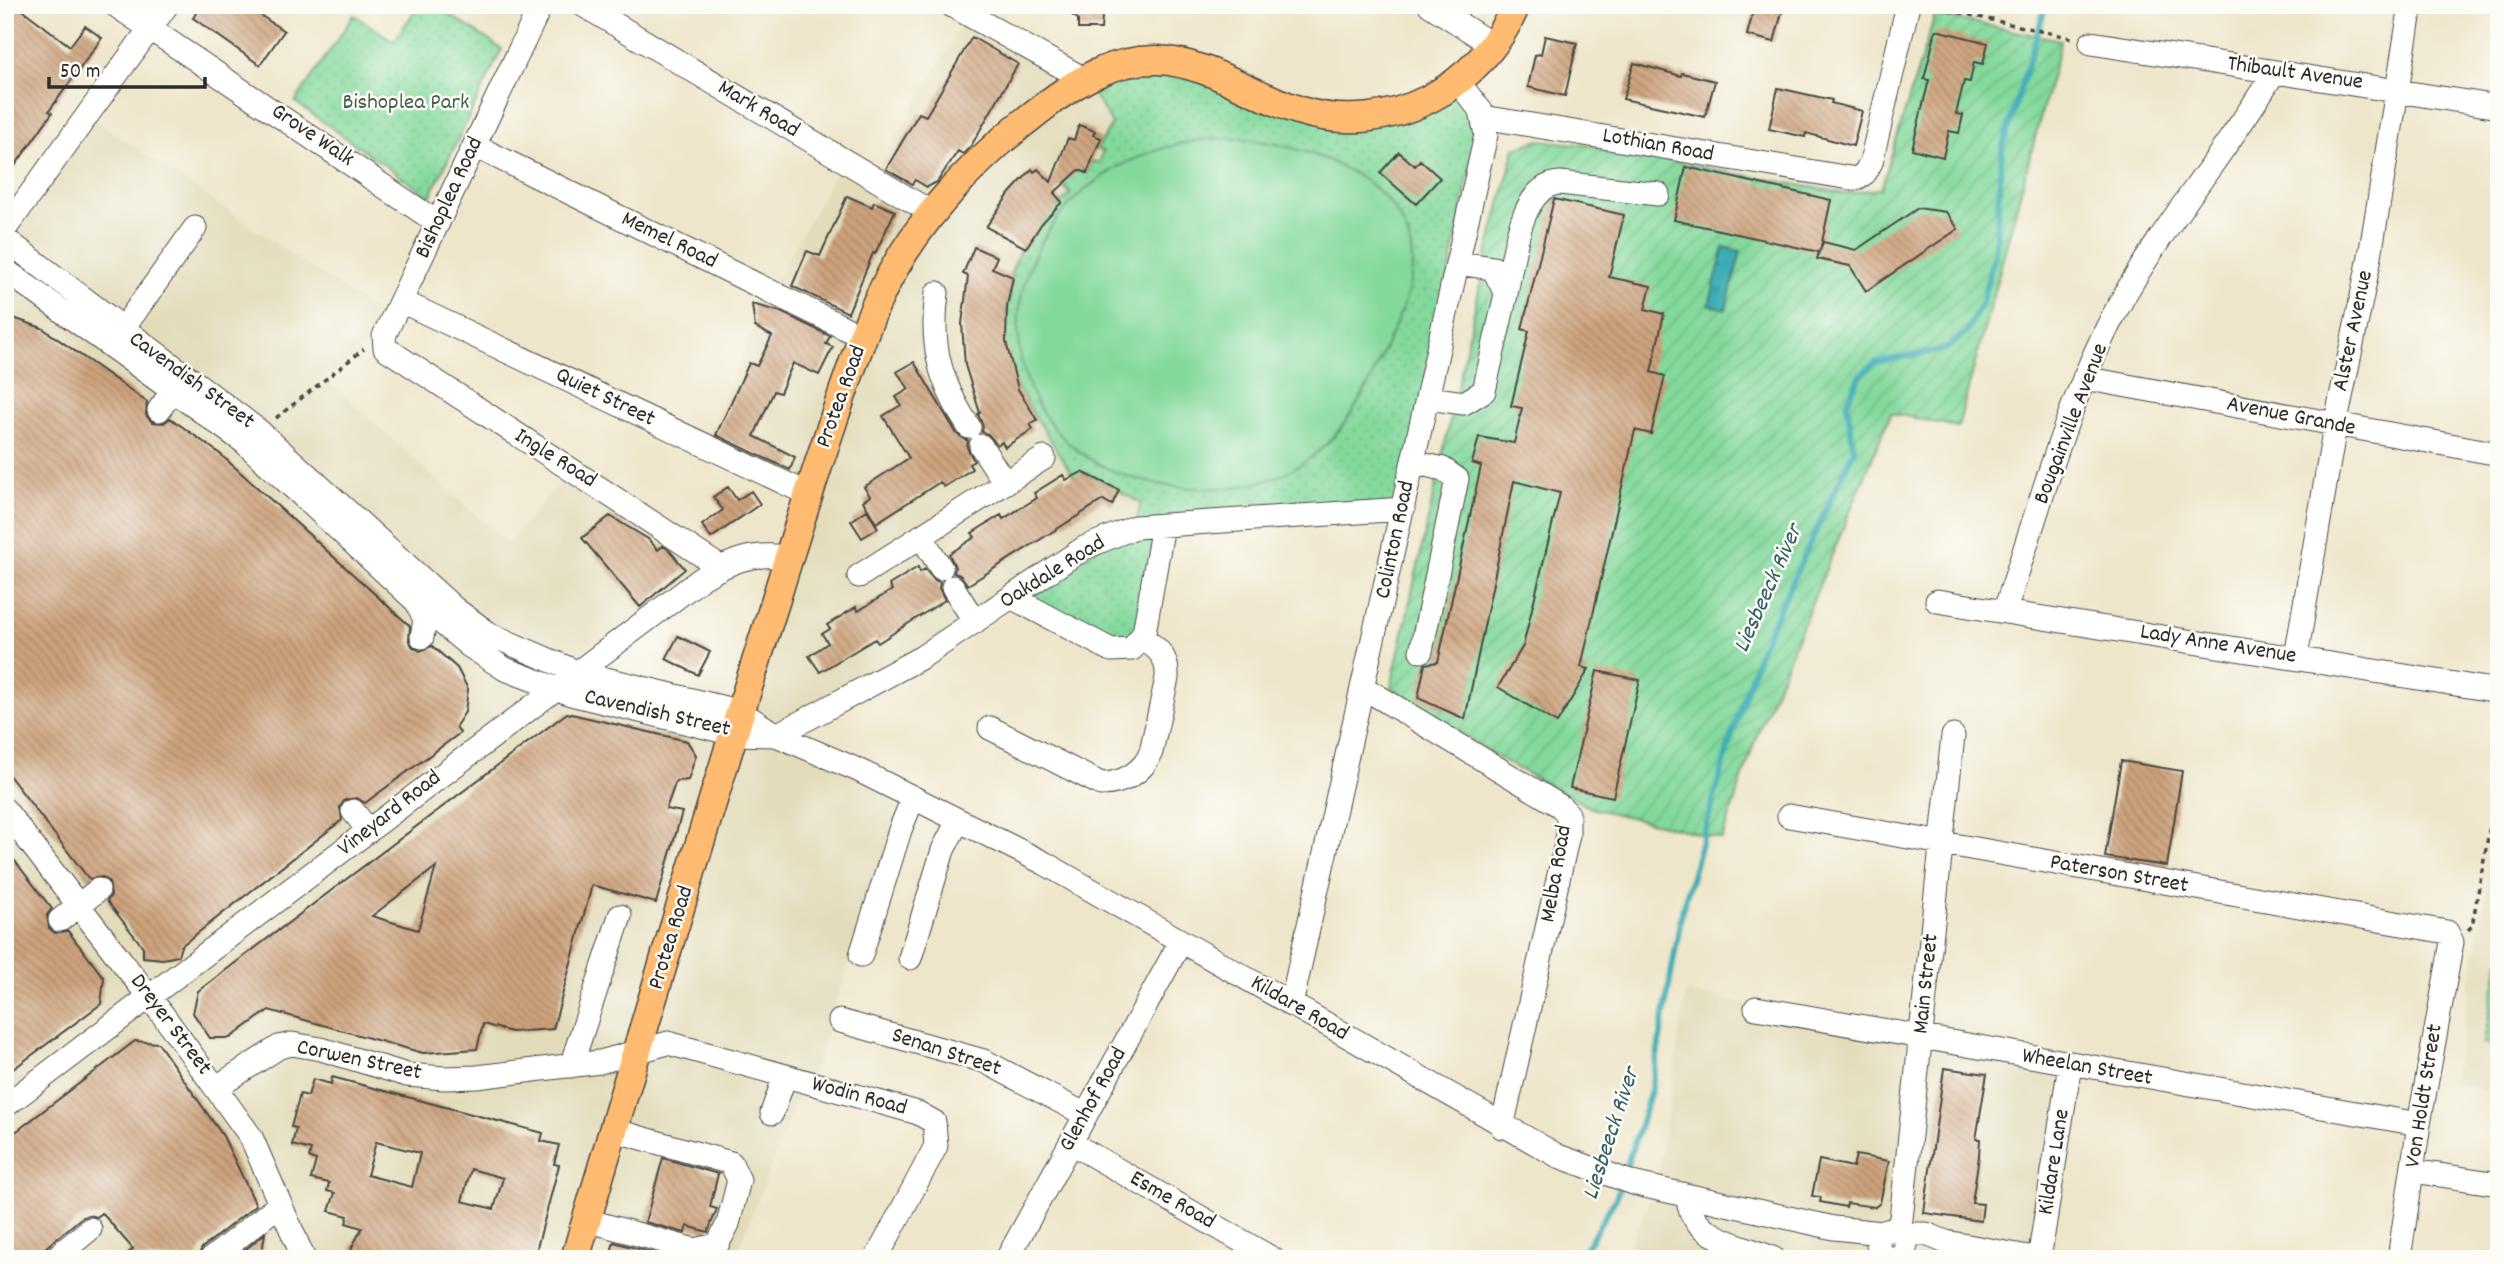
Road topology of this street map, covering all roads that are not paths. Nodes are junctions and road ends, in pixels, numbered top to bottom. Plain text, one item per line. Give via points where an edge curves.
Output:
1 (115, 5) edge
2 (167, 5) edge
3 (541, 5) edge
4 (583, 5) edge
5 (951, 5) edge
6 (1430, 5) edge
7 (1516, 5) edge
8 (1908, 5) edge
9 (2411, 5) edge
10 (151, 29) junction
11 (2091, 43) road end
12 (1494, 46) junction
13 (2274, 72) junction
14 (1084, 79) junction
15 (1458, 82) junction
16 (2396, 89) junction
17 (2499, 107) edge
18 (1483, 117) junction
19 (475, 146) junction
20 (1658, 194) dead end
21 (934, 214) junction
22 (438, 223) junction
23 (195, 228) dead end
24 (5, 229) edge
25 (5, 239) edge
26 (1457, 263) junction
27 (5, 270) edge
28 (936, 293) dead end
29 (1506, 294) junction
30 (401, 301) junction
31 (132, 316) dead end
32 (863, 337) junction
33 (389, 353) joint
34 (2084, 378) junction
35 (173, 390) junction
36 (1427, 398) junction
37 (159, 410) dead end
38 (2335, 426) junction
39 (2499, 454) edge
40 (1044, 458) dead end
41 (1413, 462) junction
42 (1005, 483) junction
43 (808, 494) junction
44 (1403, 509) junction
45 (1163, 525) junction
46 (921, 536) junction
47 (789, 558) junction
48 (720, 567) junction
49 (859, 576) dead end
50 (1013, 597) junction
51 (1937, 601) dead end
52 (416, 602) junction
53 (2005, 610) junction
54 (975, 621) junction
55 (422, 636) dead end
56 (1142, 638) junction
57 (1421, 651) dead end
58 (2296, 657) junction
59 (577, 672) junction
60 (554, 688) junction
61 (1364, 688) junction
62 (2499, 691) edge
63 (737, 723) junction
64 (990, 728) dead end
65 (776, 735) junction
66 (1953, 736) dead end
67 (913, 798) junction
68 (5, 810) edge
69 (353, 811) dead end
70 (1788, 816) dead end
71 (958, 821) junction
72 (369, 831) junction
73 (1942, 844) junction
74 (98, 890) dead end
75 (79, 905) junction
76 (620, 916) dead end
77 (60, 920) dead end
78 (2449, 934) joint
79 (1181, 941) junction
80 (861, 955) dead end
81 (910, 958) dead end
82 (149, 997) junction
83 (1291, 1005) junction
84 (1756, 1008) dead end
85 (840, 1021) dead end
86 (1921, 1038) junction
87 (637, 1052) junction
88 (2070, 1065) junction
89 (571, 1066) junction
90 (785, 1076) junction
91 (217, 1087) junction
92 (5, 1106) edge
93 (772, 1113) dead end
94 (1086, 1115) junction
95 (2419, 1124) junction
96 (1502, 1126) junction
97 (613, 1130) junction
98 (1071, 1143) junction
99 (2413, 1171) junction
100 (2499, 1184) edge
101 (1688, 1196) junction
102 (281, 1204) junction
103 (586, 1220) junction
104 (90, 1229) dead end
105 (1893, 1247) edge
106 (54, 1259) edge
107 (211, 1259) edge
108 (304, 1259) edge
109 (575, 1259) edge
110 (876, 1259) edge
111 (1007, 1259) edge
112 (1273, 1259) edge
113 (1774, 1259) edge
114 (2039, 1259) edge
115 (2399, 1259) edge

1 - 10 street, Grove Walk
2 - 10 street
3 - 19 street, Bishoplea Road
4 - 21 street, Mark Road
5 - 14 street
6 - 12 street
7 - 12 main road, Protea Road
8 - 18 street, Lothian Road via 1868,168 1856,179
9 - 16 street, Alster Avenue
10 - 22 street, Grove Walk
10 - 24 street
11 - 13 street, Thibault Avenue
12 - 15 main road, Protea Road
13 - 16 street, Thibault Avenue
13 - 34 street, Bougainville Avenue via 2230,145 2152,250
14 - 15 main road, Protea Road via 1126,62 1172,61 1303,112 1345,118 1396,112 1432,99
14 - 21 main road, Protea Road via 1006,138
15 - 18 street
16 - 17 street, Thibault Avenue
16 - 38 street, Alster Avenue via 2369,261
18 - 26 street, Colinton Road via 1486,135
19 - 22 street, Bishoplea Road
19 - 32 street, Memel Road
20 - 29 street via 1560,183 1540,189 1522,223
21 - 32 main road, Protea Road via 892,272
22 - 30 street, Bishoplea Road
23 - 31 street
25 - 59 street, Cavendish Street via 259,431 455,609 491,635
26 - 29 street via 1493,268
26 - 36 street, Colinton Road
27 - 35 street, Cavendish Street
28 - 42 street via 941,376
29 - 36 street via 1484,391 1464,403
30 - 33 street, Bishoplea Road via 384,336
30 - 43 street, Quiet Street
32 - 43 main road, Protea Road
33 - 48 street, Ingle Road
34 - 38 street, Avenue Grande
34 - 53 street, Bougainville Avenue
35 - 37 street
35 - 52 street, Cavendish Street via 244,442
36 - 41 street, Colinton Road
38 - 39 street, Avenue Grande
38 - 58 street, Alster Avenue
40 - 42 street
41 - 44 street, Colinton Road
41 - 57 street via 1443,469 1457,479
42 - 46 street
43 - 47 main road, Protea Road
44 - 45 street, Oakdale Road
44 - 61 street, Colinton Road
45 - 50 street, Oakdale Road via 1135,527 1101,539
45 - 56 street
46 - 49 street
46 - 54 street
47 - 48 street, Vineyard Road via 764,554
47 - 63 main road, Protea Road
48 - 59 street, Vineyard Road
50 - 54 street, Oakdale Road
50 - 56 street via 1111,650 1127,651
51 - 53 street, Lady Anne Avenue
52 - 55 street via 425,620
52 - 60 street, Cavendish Street via 505,669
53 - 58 street, Lady Anne Avenue
54 - 65 street, Oakdale Road via 884,679
56 - 64 street via 1163,654 1168,666 1151,752 1135,773 1101,784
58 - 62 street, Lady Anne Avenue
59 - 60 street, Vineyard Road
59 - 63 street, Cavendish Street
60 - 63 street, Cavendish Street
60 - 72 street, Vineyard Road
61 - 83 street, Colinton Road
61 - 96 street, Melba Road via 1568,814 1568,835
63 - 65 street, Cavendish Street
63 - 87 main road, Protea Road
65 - 67 street, Kildare Road
66 - 73 street, Main Street
67 - 71 street, Kildare Road
67 - 80 street
68 - 75 street, Dreyer Street
69 - 72 street
70 - 73 street, Paterson Street
71 - 79 street, Kildare Road via 1044,863
71 - 81 street via 943,850
72 - 82 street, Vineyard Road
73 - 78 street, Paterson Street
73 - 86 street, Main Street
74 - 75 street
75 - 77 street
75 - 82 street, Dreyer Street
76 - 89 street
78 - 95 street, Von Holdt Street via 2452,942
79 - 83 street, Kildare Road
79 - 94 street, Glenhof Road
82 - 91 street, Dreyer Street
82 - 92 street, Vineyard Road
83 - 96 street, Kildare Road
84 - 86 street, Wheelan Street
85 - 94 street, Senan Street via 984,1061
86 - 88 street, Wheelan Street
86 - 105 street, Main Street via 1901,1219
87 - 89 street, Corwen Street
87 - 90 street, Wodin Road via 668,1043
87 - 97 main road, Protea Road
88 - 95 street, Wheelan Street
88 - 114 street, Kildare Lane
89 - 91 street, Corwen Street via 444,1078 407,1075 292,1044 279,1047
90 - 93 street
90 - 110 street, Wodin Road via 918,1113 934,1122 936,1146
91 - 102 street, Dreyer Street via 251,1137
94 - 98 street, Glenhof Road
95 - 99 street, Von Holdt Street
96 - 101 street, Kildare Road via 1600,1173
97 - 103 main road, Protea Road
97 - 103 street via 731,1163 739,1180 728,1224 717,1245 695,1250
98 - 111 street, Glenhof Road
98 - 112 street, Esme Road
99 - 100 street
99 - 115 street, Von Holdt Street
101 - 105 street, Kildare Road via 1842,1230
101 - 113 street via 1698,1226
102 - 107 street
102 - 108 street, Dreyer Street
103 - 109 main road, Protea Road
104 - 106 street
105 - 114 street, Kildare Road via 1946,1242

